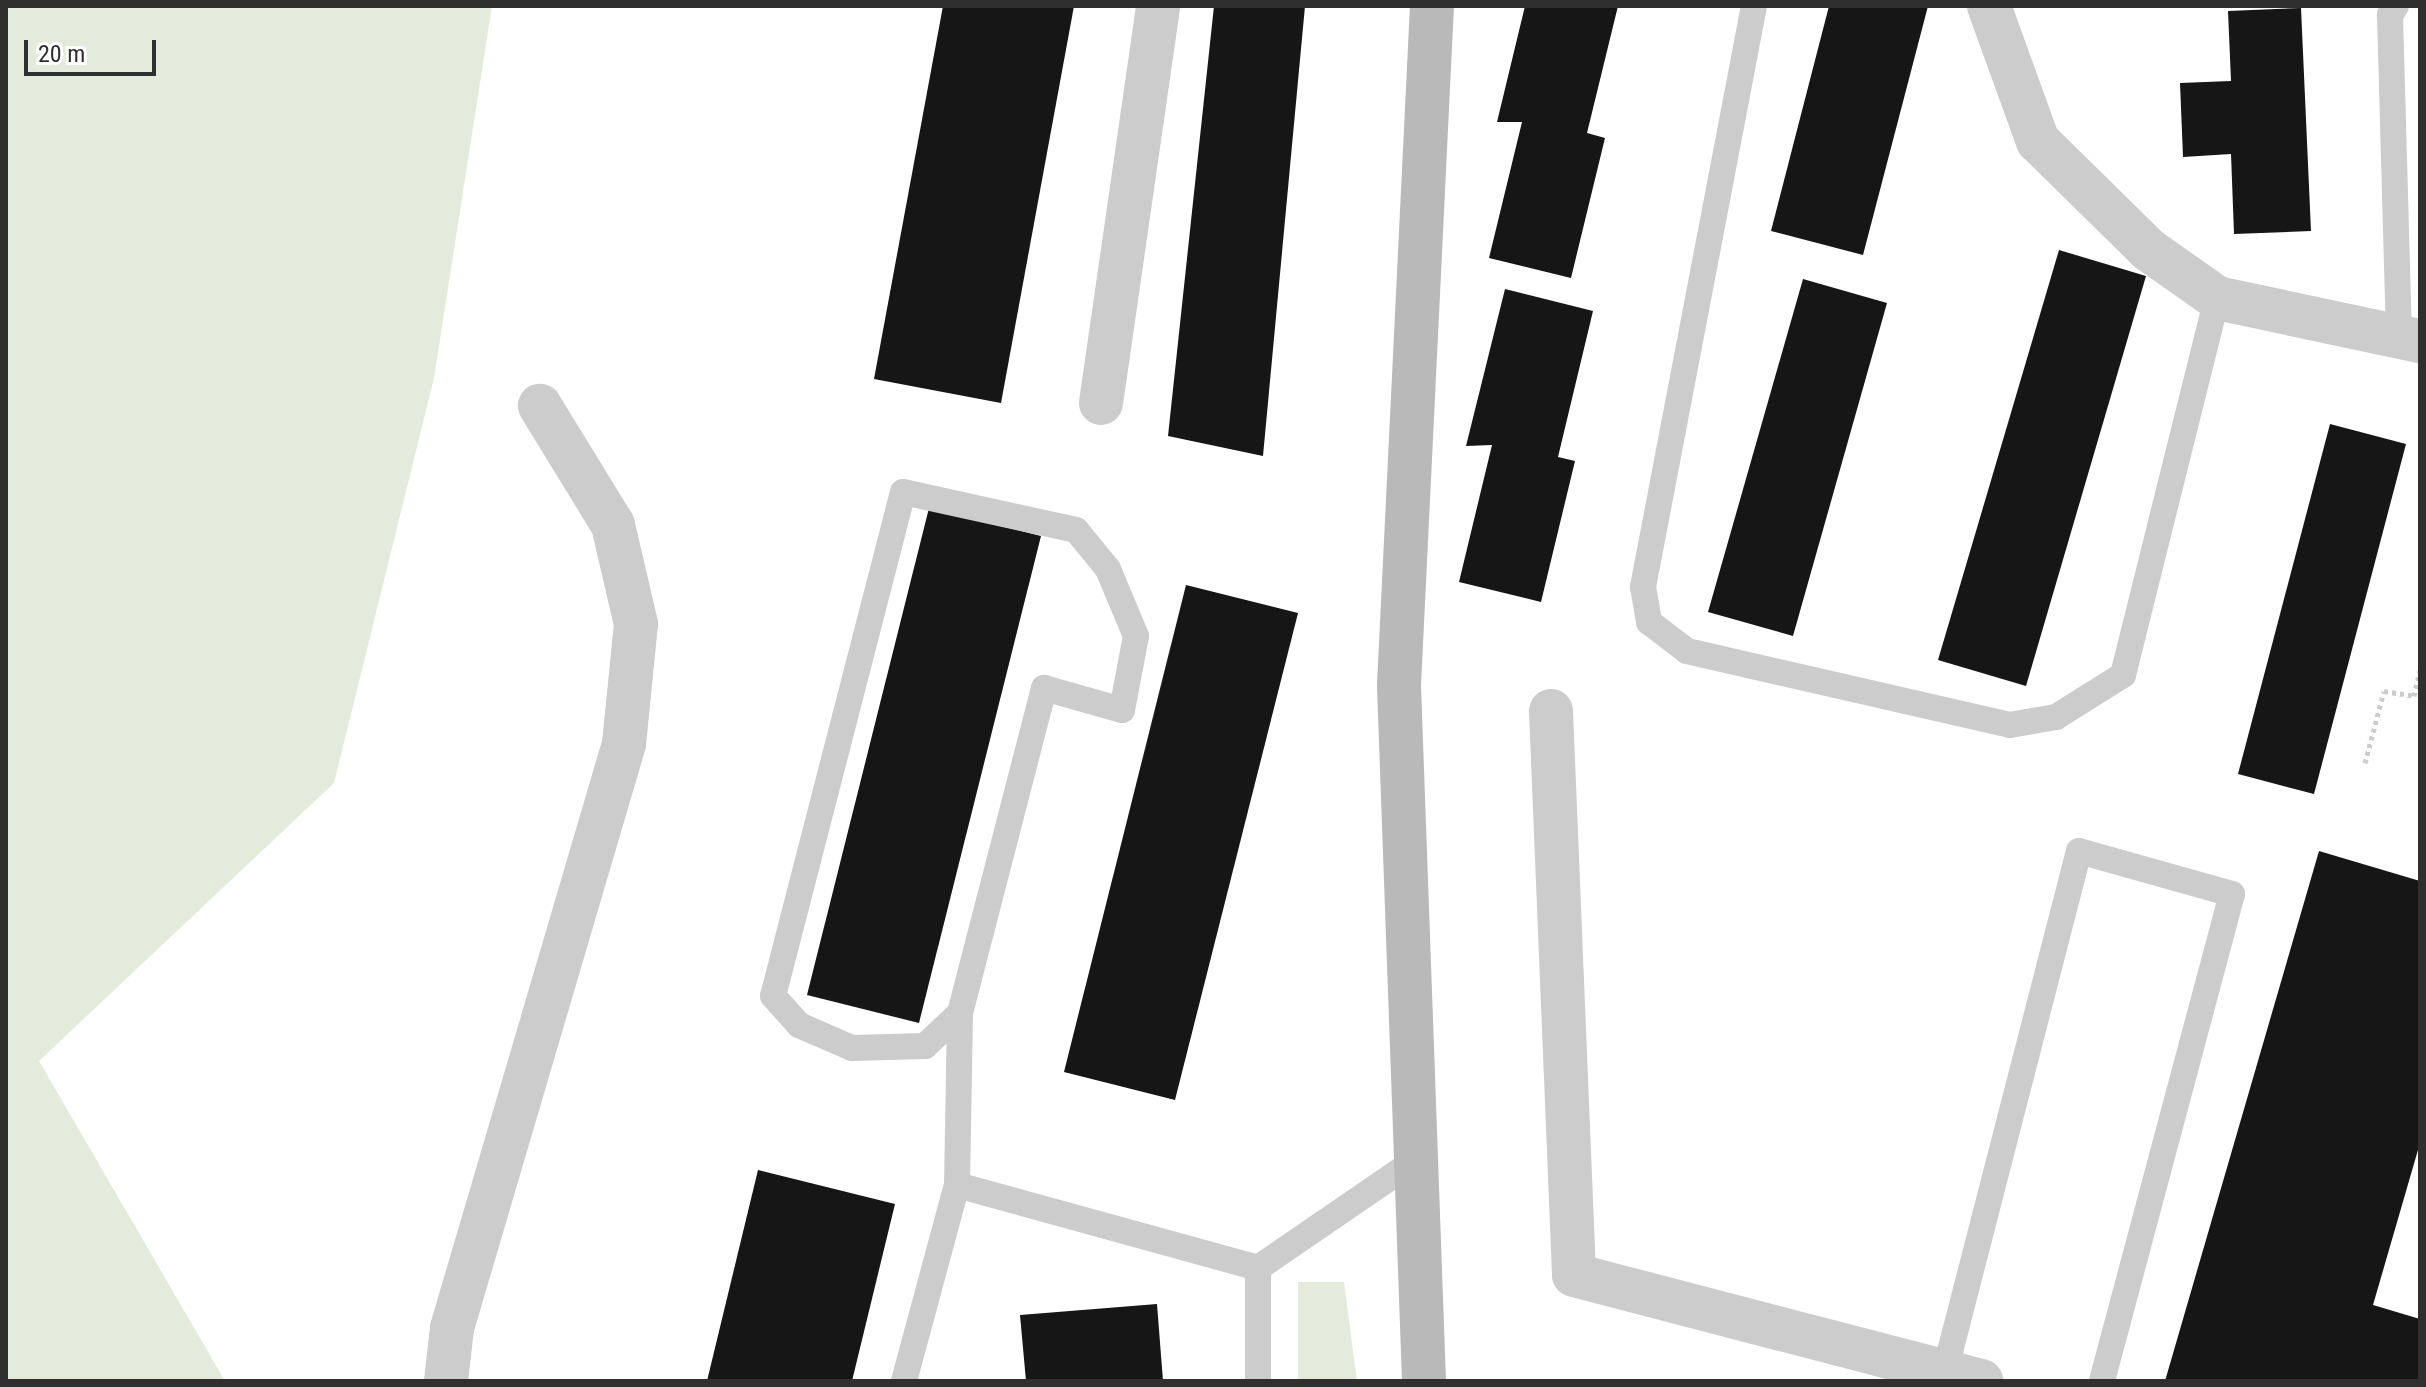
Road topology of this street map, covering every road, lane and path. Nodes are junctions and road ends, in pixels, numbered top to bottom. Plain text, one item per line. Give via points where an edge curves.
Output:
1 (1158, 6) edge
2 (1432, 6) edge
3 (1754, 6) edge
4 (1989, 6) edge
5 (2396, 6) edge
6 (2217, 298) junction
7 (2410, 341) edge
8 (1101, 403) dead end
9 (540, 406) dead end
10 (2420, 671) edge
11 (1551, 711) dead end
12 (2365, 763) dead end
13 (960, 1013) junction
14 (1416, 1160) junction
15 (957, 1185) junction
16 (1258, 1268) junction
17 (1963, 1376) edge
18 (446, 1381) edge
19 (904, 1381) edge
20 (1258, 1381) edge
21 (1424, 1381) edge
22 (2102, 1381) edge

1 - 8 street
2 - 14 street via 1399,685
3 - 6 lane via 1643,587 1649,622 1687,651 2010,725 2056,717 2123,675
4 - 6 street via 2038,141 2149,250
5 - 7 lane via 2390,15
6 - 7 street
9 - 18 street via 613,525 634,639 624,744 452,1328
10 - 12 path via 2414,696 2384,691
11 - 17 street via 1574,1275
13 - 13 lane via 1044,688 1122,710 1136,636 1108,569 1076,530 903,492 773,996 799,1025 852,1048 925,1046
13 - 15 lane
14 - 16 lane
14 - 21 street
15 - 16 lane
15 - 19 lane
16 - 20 lane
17 - 22 lane via 2079,851 2232,894

